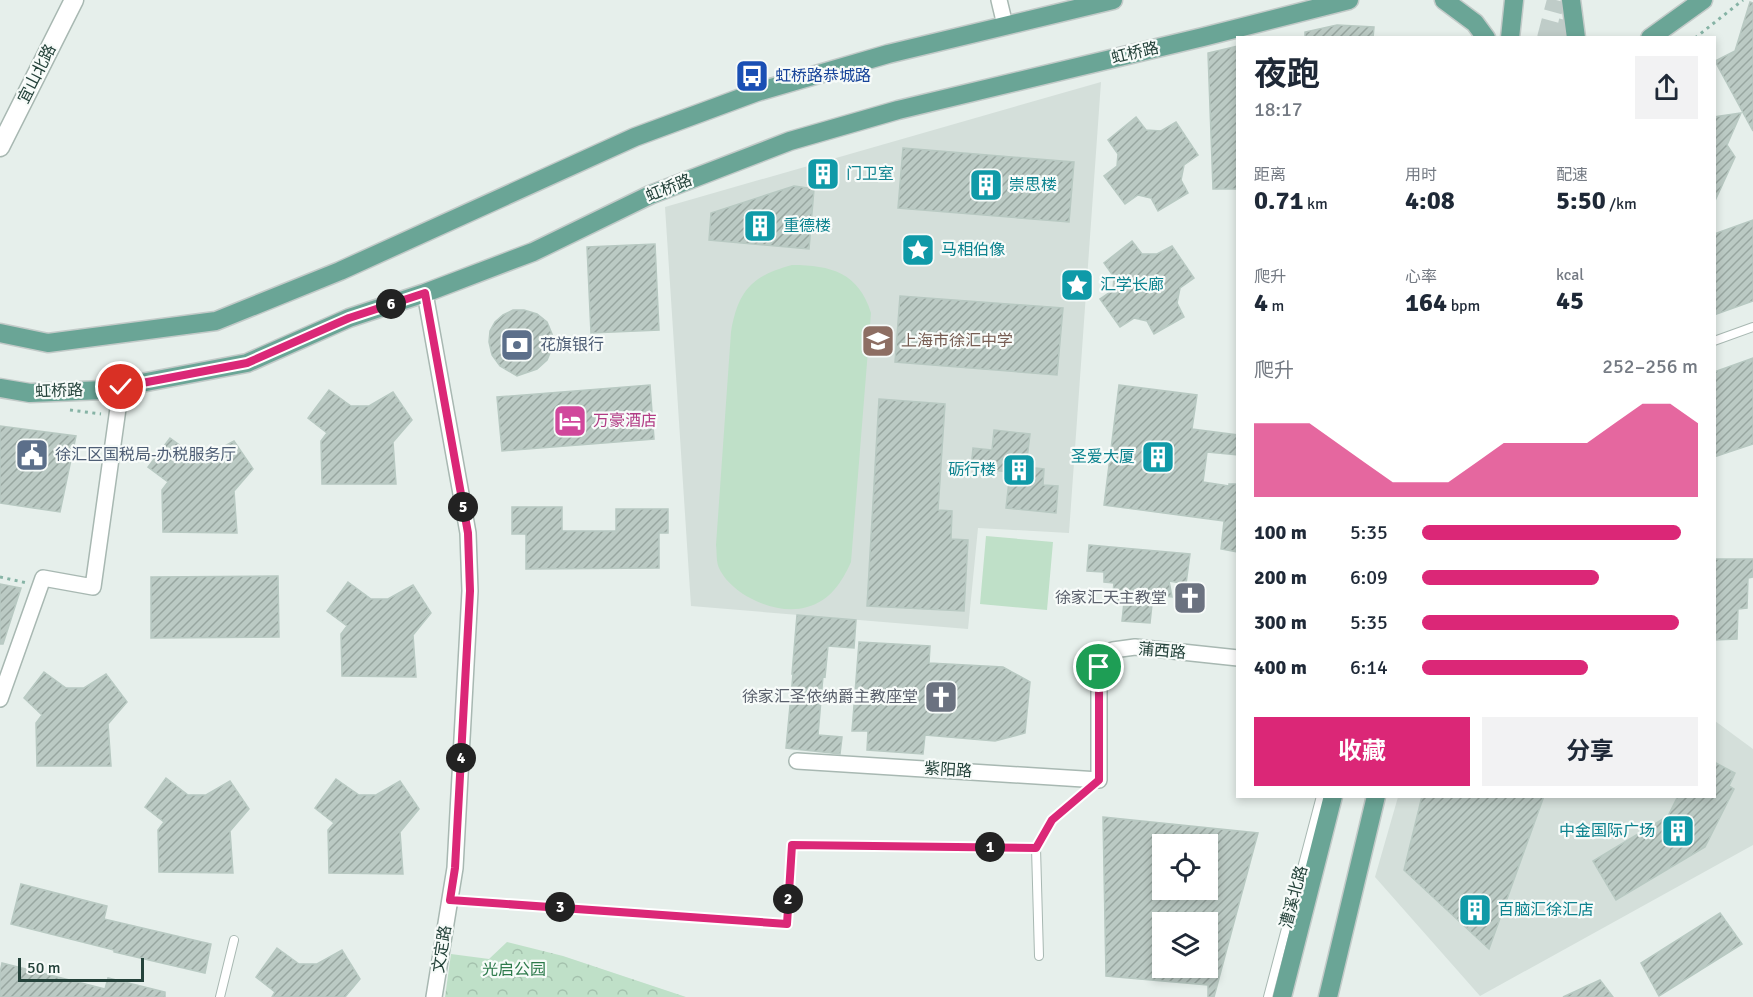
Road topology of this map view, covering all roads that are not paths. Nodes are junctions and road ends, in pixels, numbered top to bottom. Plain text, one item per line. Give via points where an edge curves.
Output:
1 (74, 0) edge
2 (999, 0) edge
3 (1113, 0) edge
4 (1349, 0) edge
5 (1444, 0) edge
6 (1514, 0) edge
7 (1571, 0) edge
8 (1703, 0) edge
9 (1005, 25) junction
10 (1485, 36) edge
11 (1510, 36) edge
12 (1576, 36) edge
13 (1653, 36) edge
14 (0, 147) edge
15 (425, 293) junction
16 (1753, 327) edge
17 (0, 333) edge
18 (1716, 340) edge
19 (121, 387) junction
20 (0, 388) edge
21 (1236, 658) edge
22 (0, 699) edge
23 (797, 761) dead end
24 (1099, 780) junction
25 (1319, 798) edge
26 (1332, 798) edge
27 (1376, 798) edge
28 (1036, 848) junction
29 (450, 900) junction
30 (234, 940) dead end
31 (1039, 956) dead end
32 (220, 997) edge
33 (434, 997) edge
34 (1268, 997) edge
35 (1282, 997) edge
36 (1328, 997) edge

1 - 14 street, 宜山北路
2 - 9 street
3 - 9 main road
4 - 15 main road, 虹桥路 via 898,110 790,141 650,195 533,252
5 - 10 main road via 1475,22
6 - 11 main road
7 - 12 main road
8 - 13 main road
9 - 17 main road via 757,92 635,137 340,271 216,321 48,343
15 - 19 main road, 虹桥路 via 349,318 247,363
15 - 29 street, 文定路 via 469,544 469,614
16 - 18 lane
19 - 20 main road, 虹桥路 via 30,393
19 - 22 street via 93,587 43,578
21 - 24 street, 蒲西路 via 1135,647 1113,650 1099,667
23 - 24 street, 紫阳路
24 - 28 lane via 1052,820
25 - 34 lane, 漕溪北路
26 - 35 main road, 漕溪北路
27 - 36 main road
28 - 29 lane via 792,845 787,924
28 - 31 lane
29 - 33 street, 文定路
30 - 32 lane

